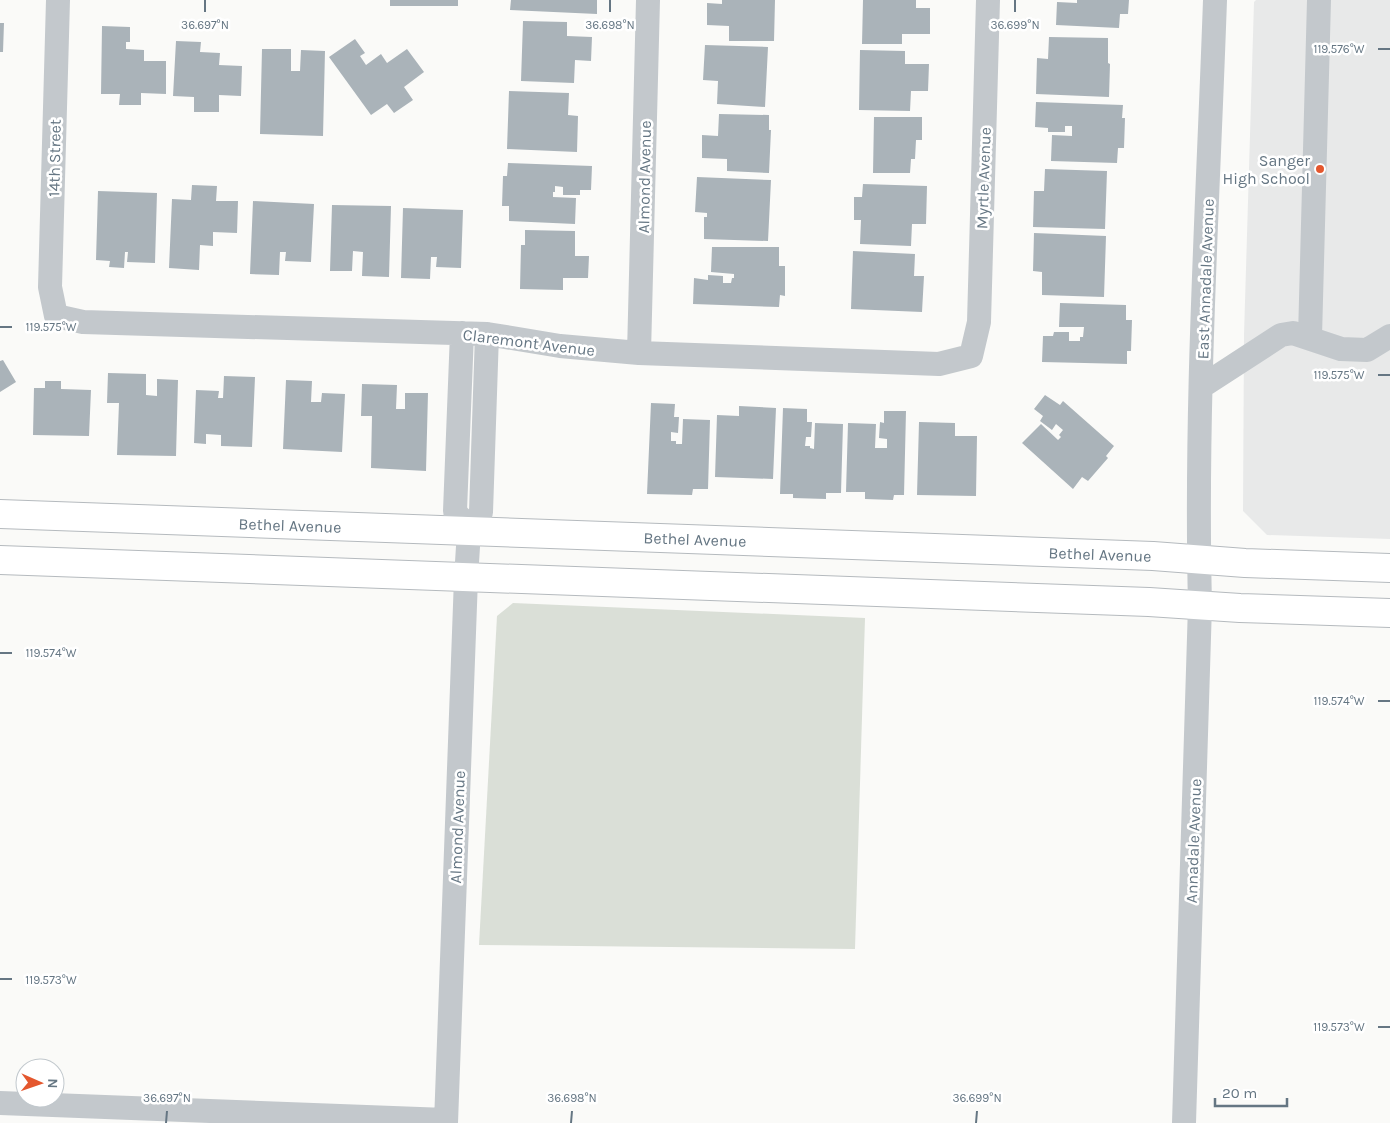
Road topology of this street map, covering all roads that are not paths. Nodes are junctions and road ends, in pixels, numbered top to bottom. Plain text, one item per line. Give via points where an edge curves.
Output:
1 (58, 0) edge
2 (648, 0) edge
3 (988, 0) edge
4 (1215, 0) edge
5 (1319, 0) edge
6 (56, 316) joint
7 (462, 333) junction
8 (487, 334) junction
9 (1390, 336) edge
10 (1310, 337) junction
11 (639, 353) junction
12 (970, 356) joint
13 (1201, 387) junction
14 (0, 514) edge
15 (469, 531) junction
16 (1199, 559) junction
17 (0, 560) edge
18 (1390, 568) edge
19 (466, 578) junction
20 (1200, 606) junction
21 (1390, 613) edge
22 (0, 1104) edge
23 (446, 1121) edge
24 (1184, 1123) edge

1 - 6 street, 14th Street via 50,287
2 - 11 street, Almond Avenue
3 - 12 street, Myrtle Avenue via 979,322
4 - 13 street, East Annadale Avenue
5 - 10 street
6 - 7 street, Claremont Avenue via 83,322
7 - 8 street, Claremont Avenue
7 - 15 street via 454,511
8 - 11 street, Claremont Avenue via 569,348
8 - 15 street, Almond Avenue via 481,512
9 - 10 street via 1367,350 1341,348
10 - 13 street via 1293,333 1281,335
11 - 12 street, Claremont Avenue via 939,364
13 - 16 street, East Annadale Avenue
14 - 15 main road, Bethel Avenue
15 - 16 main road, Bethel Avenue
15 - 19 street, Almond Avenue
16 - 18 main road, Bethel Avenue
16 - 20 street, Annadale Avenue
17 - 19 main road
19 - 20 main road
19 - 23 street, Almond Avenue
20 - 21 main road
20 - 24 street, Annadale Avenue
22 - 23 street

